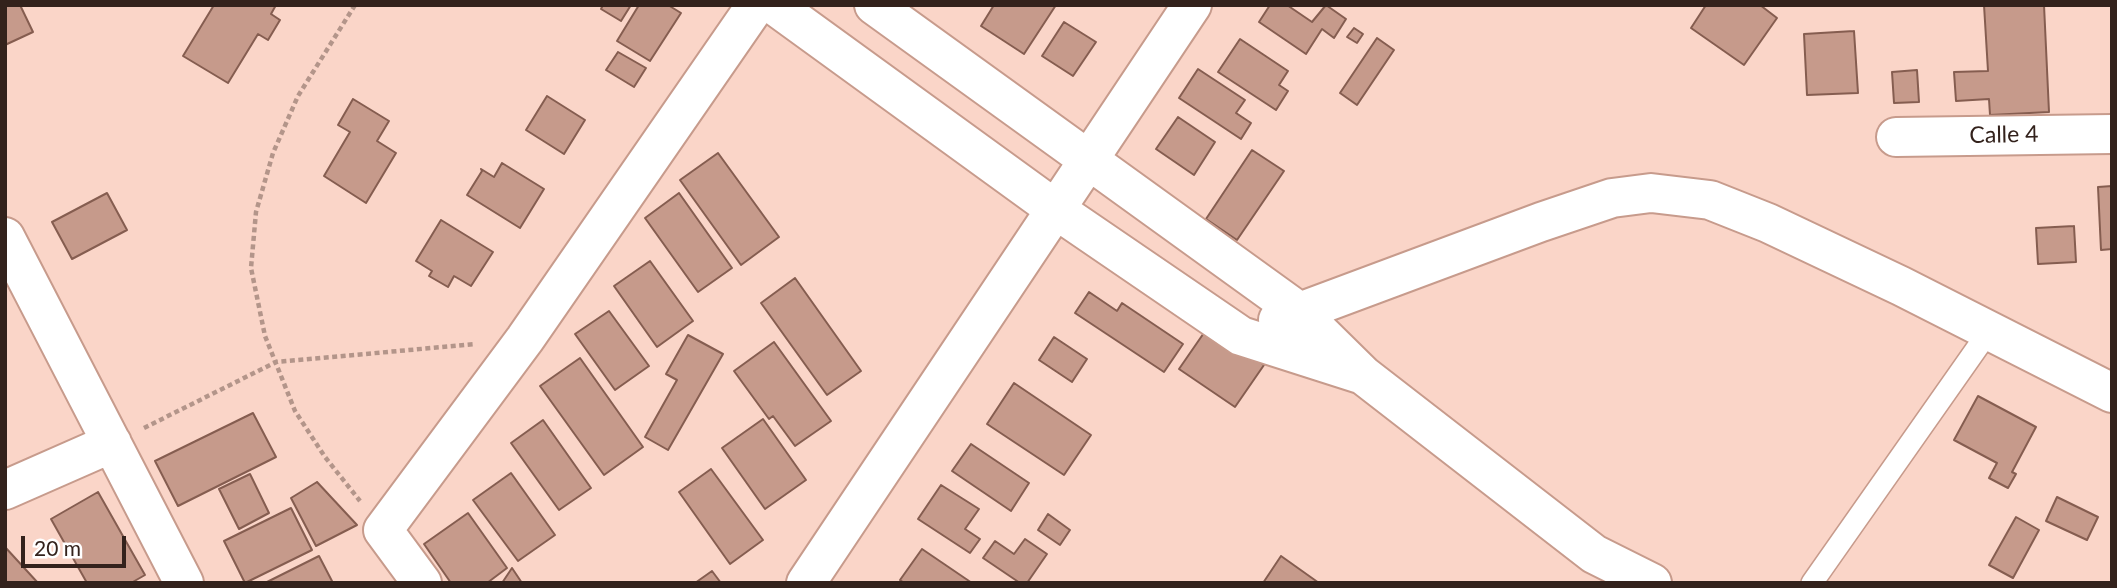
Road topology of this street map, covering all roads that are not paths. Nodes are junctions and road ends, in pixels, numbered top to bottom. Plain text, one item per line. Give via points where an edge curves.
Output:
1 (756, 5) edge
2 (774, 5) edge
3 (874, 5) edge
4 (1192, 5) edge
5 (2112, 134) edge
6 (1896, 136) dead end
7 (1087, 161) junction
8 (1055, 209) junction
9 (5, 237) edge
10 (1298, 311) junction
11 (1989, 331) junction
12 (1241, 336) junction
13 (1363, 375) junction
14 (2112, 394) edge
15 (112, 443) junction
16 (5, 490) edge
17 (184, 583) edge
18 (422, 583) edge
19 (806, 583) edge
20 (1652, 583) edge
21 (1812, 583) edge

1 - 18 street via 525,339 383,530
2 - 8 street
3 - 7 street
4 - 7 street
5 - 6 street, Calle 4
7 - 8 street
7 - 10 street
8 - 12 street
8 - 19 street
9 - 15 street
10 - 11 street via 1612,198 1651,193 1710,200 1768,223
10 - 12 street
10 - 13 street
11 - 14 street
11 - 21 lane
12 - 13 street
13 - 20 street via 1594,554
15 - 16 street
15 - 17 street

